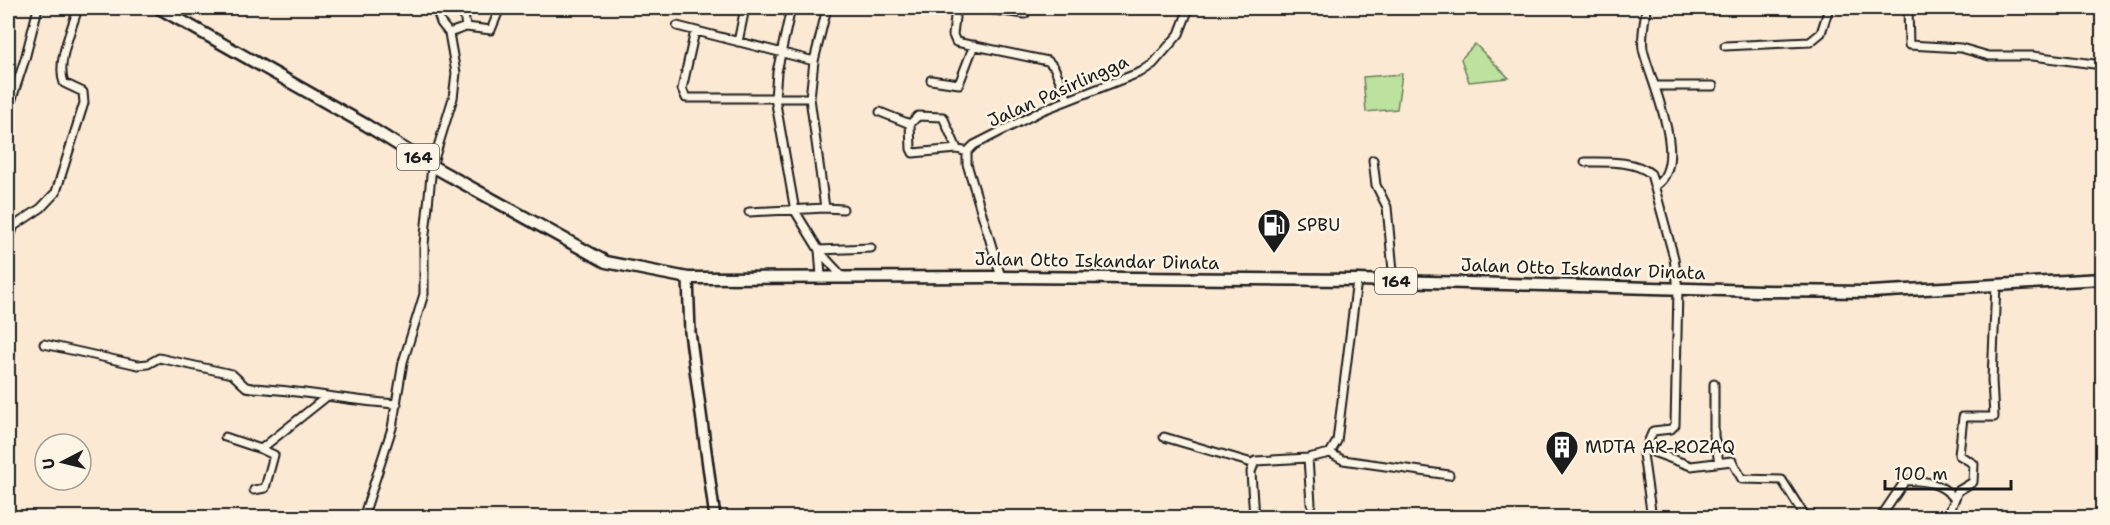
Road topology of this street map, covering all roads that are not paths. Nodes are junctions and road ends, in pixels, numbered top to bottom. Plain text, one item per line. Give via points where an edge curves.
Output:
1 (38, 8) edge
2 (78, 8) edge
3 (159, 8) edge
4 (436, 8) edge
5 (463, 8) edge
6 (500, 8) edge
7 (746, 8) edge
8 (791, 8) edge
9 (827, 8) edge
10 (956, 8) edge
11 (979, 8) edge
12 (1189, 8) edge
13 (1646, 8) edge
14 (1829, 8) edge
15 (1908, 8) edge
16 (1025, 14) dead end
17 (677, 26) dead end
18 (466, 27) junction
19 (695, 31) junction
20 (449, 33) junction
21 (738, 42) junction
22 (974, 45) junction
23 (1725, 46) dead end
24 (781, 53) junction
25 (814, 61) junction
26 (2103, 65) edge
27 (932, 80) dead end
28 (1657, 86) junction
29 (1713, 86) dead end
30 (775, 98) junction
31 (810, 98) junction
32 (1068, 100) junction
33 (8, 111) edge
34 (880, 112) dead end
35 (910, 124) junction
36 (957, 149) junction
37 (967, 152) junction
38 (1373, 160) dead end
39 (1585, 162) dead end
40 (432, 166) junction
41 (1656, 185) junction
42 (825, 208) junction
43 (843, 209) dead end
44 (795, 211) junction
45 (749, 212) dead end
46 (8, 242) edge
47 (871, 248) dead end
48 (819, 251) junction
49 (821, 276) junction
50 (842, 276) junction
51 (1001, 276) junction
52 (688, 278) junction
53 (2103, 279) edge
54 (1357, 280) junction
55 (1394, 281) junction
56 (1996, 284) junction
57 (1678, 289) junction
58 (44, 344) dead end
59 (1714, 384) dead end
60 (325, 398) junction
61 (397, 404) junction
62 (225, 437) dead end
63 (1164, 437) dead end
64 (261, 449) junction
65 (1646, 449) junction
66 (1330, 453) junction
67 (1308, 458) junction
68 (1719, 462) junction
69 (1252, 464) junction
70 (1449, 475) dead end
71 (254, 490) dead end
72 (1954, 498) junction
73 (1311, 504) dead end
74 (363, 518) edge
75 (715, 518) edge
76 (1254, 518) edge
77 (1652, 518) edge
78 (1806, 518) edge
79 (1880, 518) edge
80 (1947, 518) edge

1 - 33 street
2 - 46 street via 62,78 64,83 83,92 84,103 56,192 14,226
3 - 40 main road, Jalan Otto Iskandar Dinata / 164
4 - 20 street
5 - 18 street
6 - 18 street via 491,30
7 - 21 street
8 - 24 street
9 - 25 street
10 - 22 street via 954,39
11 - 16 street
12 - 32 street, Jalan Pasirlingga via 1179,34 1153,64
13 - 28 street via 1643,48
14 - 23 street via 1821,33 1810,42
15 - 26 street via 1909,45
17 - 19 street
18 - 20 street
19 - 21 street
19 - 30 street via 682,89 686,98
20 - 40 street via 456,73 453,98
21 - 24 street
22 - 27 street via 959,84
22 - 32 street via 1048,61
24 - 25 street
24 - 30 street
25 - 31 street
28 - 29 street
28 - 41 street via 1669,132 1668,163
30 - 31 street
30 - 44 street
31 - 42 street
32 - 37 street, Jalan Pasirlingga
34 - 35 street
35 - 36 street via 918,116 943,117
35 - 36 street via 913,153
36 - 37 street
37 - 51 street via 967,164
38 - 55 street via 1378,191 1387,207
39 - 41 street via 1643,168
40 - 52 main road, Jalan Otto Iskandar Dinata / 164 via 606,262
40 - 61 street via 424,244 424,294 403,362
41 - 57 street
42 - 43 street
42 - 44 street
44 - 45 street
44 - 48 street
47 - 48 street
48 - 49 street
48 - 50 street
49 - 50 main road, Jalan Otto Iskandar Dinata / 164
49 - 52 main road, Jalan Otto Iskandar Dinata / 164
50 - 51 main road, Jalan Otto Iskandar Dinata / 164
51 - 54 main road, Jalan Otto Iskandar Dinata / 164
52 - 75 street via 690,332
53 - 56 main road, Jalan Otto Iskandar Dinata / 164
54 - 55 main road, Jalan Otto Iskandar Dinata / 164
54 - 66 street via 1337,441
55 - 57 main road, Jalan Otto Iskandar Dinata / 164
56 - 57 main road, Jalan Otto Iskandar Dinata / 164 via 1872,291
56 - 72 street via 1994,417 1963,417 1959,455 1974,464 1975,473 1973,482
57 - 65 street via 1675,425 1653,431
58 - 60 street via 138,365 159,358 232,374 246,387 302,391
59 - 68 street via 1714,436
60 - 61 street
60 - 64 street
61 - 74 street
62 - 64 street
63 - 69 street
64 - 71 street via 274,455 274,460 265,488
65 - 68 street via 1691,466
65 - 77 street via 1643,454
66 - 67 street
66 - 70 street via 1343,460
67 - 69 street via 1258,459
67 - 73 street
68 - 78 street via 1732,461 1742,479 1783,480
69 - 76 street
72 - 79 street via 1946,489 1924,480 1905,481
72 - 80 street

